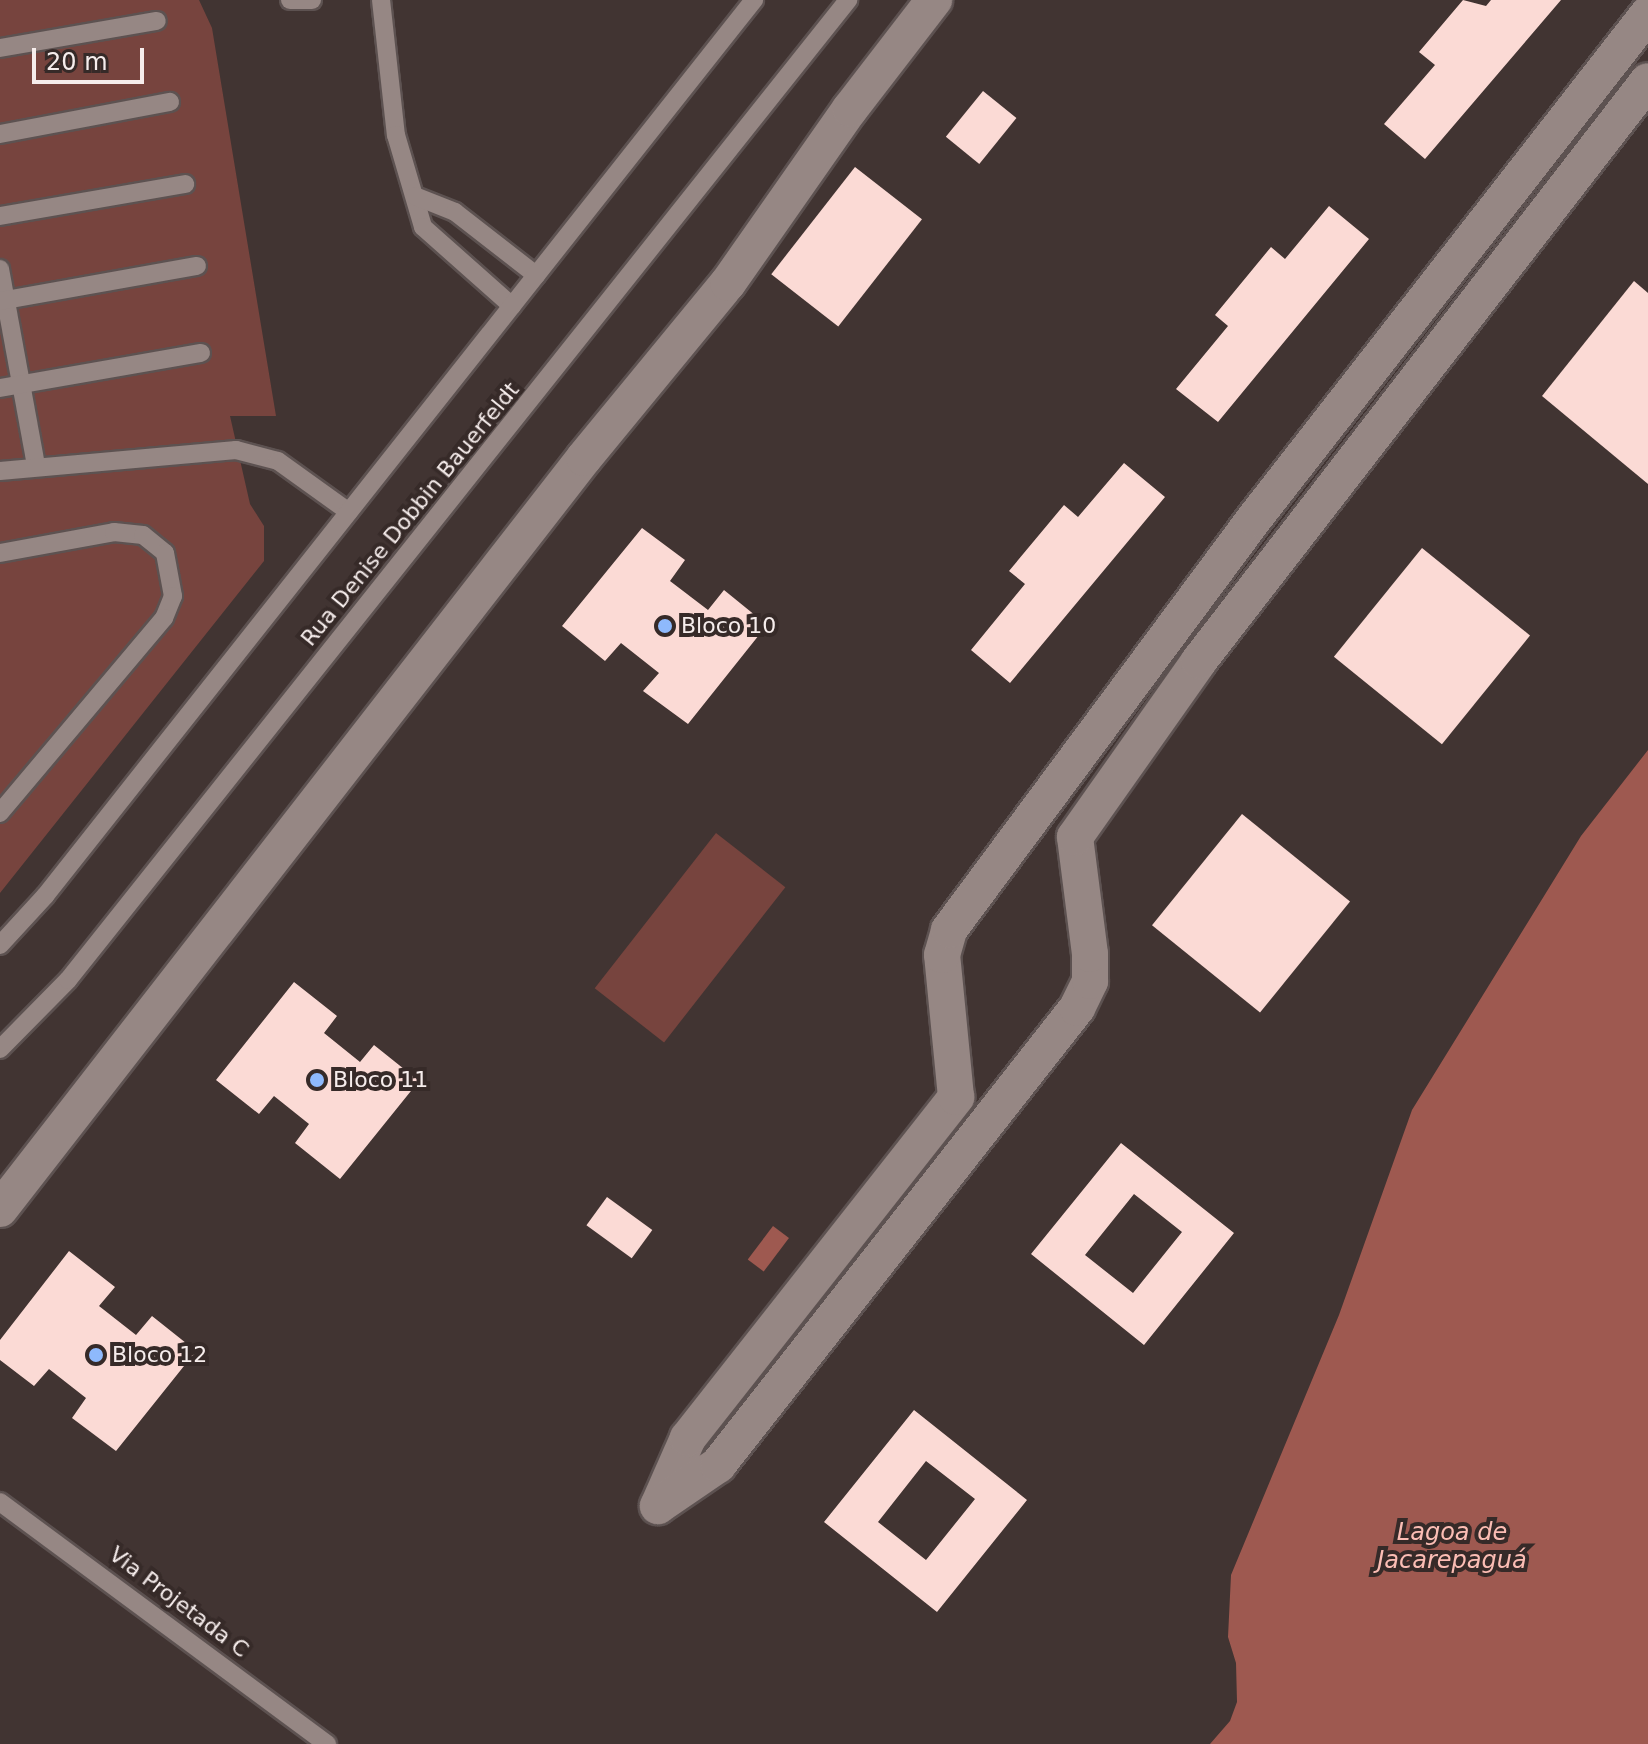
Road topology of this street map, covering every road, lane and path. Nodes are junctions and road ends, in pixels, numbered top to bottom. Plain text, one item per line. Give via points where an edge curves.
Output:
1 (290, 0) edge
2 (312, 0) edge
3 (381, 0) edge
4 (754, 0) edge
5 (848, 0) edge
6 (934, 0) edge
7 (1648, 14) edge
8 (157, 21) dead end
9 (0, 48) edge
10 (1648, 81) edge
11 (170, 102) dead end
12 (0, 134) edge
13 (185, 184) dead end
14 (415, 196) junction
15 (0, 216) edge
16 (197, 266) dead end
17 (0, 269) edge
18 (536, 275) junction
19 (3, 300) edge
20 (512, 306) junction
21 (201, 353) dead end
22 (1373, 367) junction
23 (21, 384) junction
24 (0, 388) edge
25 (1406, 394) junction
26 (36, 465) junction
27 (0, 471) edge
28 (349, 512) junction
29 (0, 553) edge
30 (0, 813) edge
31 (1034, 819) junction
32 (1075, 837) junction
33 (0, 945) edge
34 (0, 1049) edge
35 (956, 1097) junction
36 (989, 1118) junction
37 (0, 1209) edge
38 (0, 1502) edge
39 (327, 1744) edge

1 - 2 lane
3 - 14 lane via 396,135
4 - 18 lane
5 - 34 lane, Rua Denise Dobbin Bauerfeldt via 68,980
6 - 37 street via 728,283 584,458
7 - 22 street
8 - 9 lane
10 - 25 street
11 - 12 lane
13 - 15 lane
14 - 18 lane via 455,212
14 - 20 lane via 431,239
16 - 19 lane
17 - 19 lane
18 - 20 lane
19 - 23 lane
20 - 28 lane
21 - 23 lane
22 - 25 street
22 - 31 street
23 - 24 lane
23 - 26 lane
25 - 32 street via 1199,661
26 - 27 lane
26 - 28 lane via 236,450 278,461
28 - 33 lane
29 - 30 lane via 114,532 143,535 165,553 173,596 164,618
31 - 32 street via 1041,845 1058,847
31 - 35 street via 949,930 942,955
32 - 36 street via 1090,981 1077,1008
35 - 36 street
35 - 36 street via 688,1438 658,1506 718,1465
38 - 39 lane, Via Projetada C

